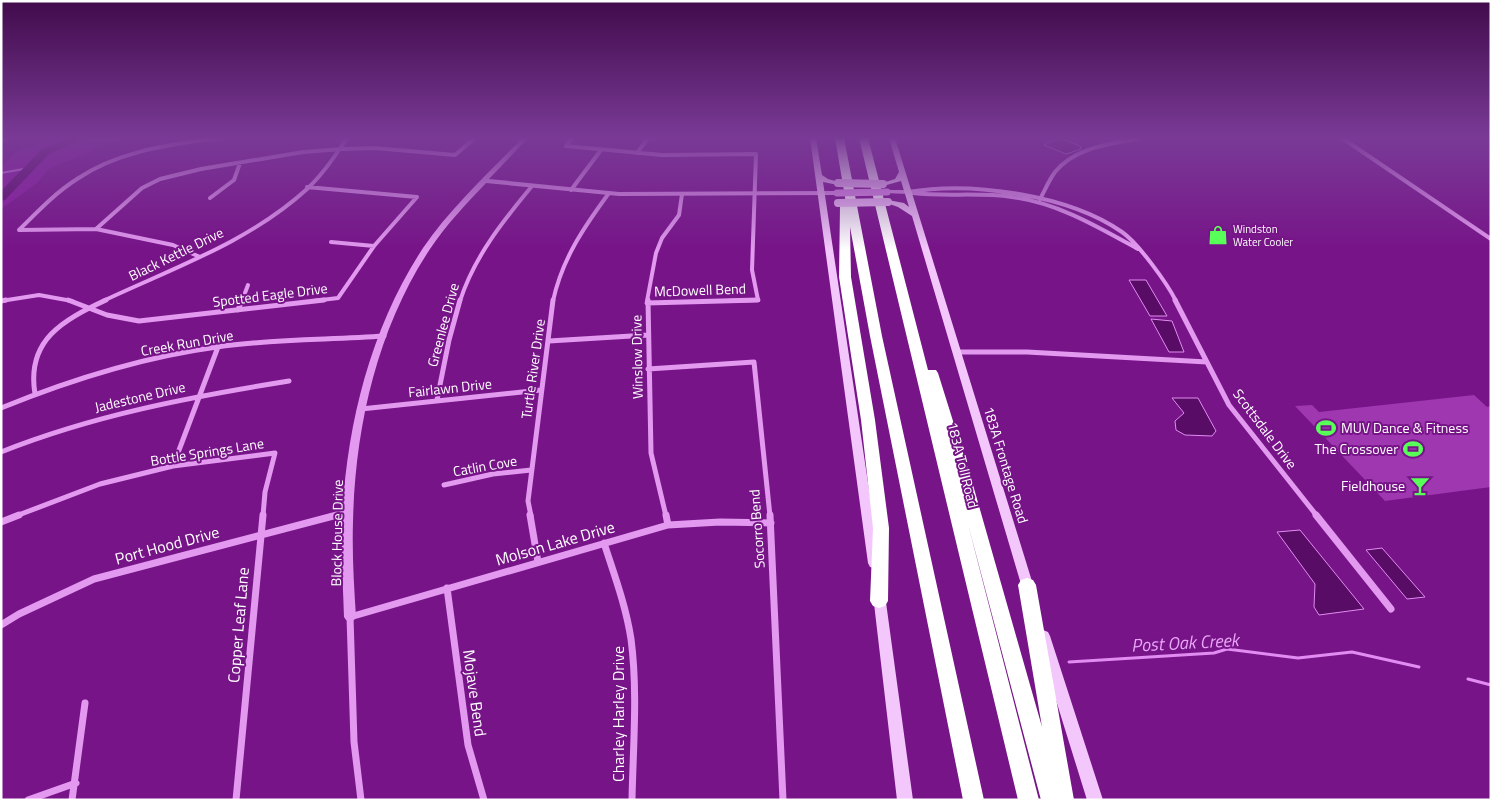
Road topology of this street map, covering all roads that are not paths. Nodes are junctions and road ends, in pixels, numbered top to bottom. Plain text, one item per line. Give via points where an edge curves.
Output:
1 (83, 175) edge
2 (175, 175) edge
3 (236, 175) edge
4 (319, 175) edge
5 (491, 175) edge
6 (582, 175) edge
7 (756, 175) edge
8 (842, 175) edge
9 (872, 175) edge
10 (901, 175) edge
11 (903, 175) edge
12 (1053, 175) edge
13 (1397, 175) edge
14 (818, 176) joint
15 (842, 179) junction
16 (486, 181) junction
17 (532, 186) junction
18 (307, 187) junction
19 (571, 190) junction
20 (908, 192) junction
21 (609, 193) junction
22 (756, 193) junction
23 (821, 193) junction
24 (682, 194) junction
25 (210, 198) dead end
26 (1041, 198) junction
27 (1038, 203) junction
28 (822, 210) junction
29 (914, 214) junction
30 (96, 229) junction
31 (1491, 239) edge
32 (330, 242) dead end
33 (374, 246) junction
34 (1141, 251) junction
35 (200, 257) junction
36 (248, 285) dead end
37 (904, 300) junction
38 (1, 301) edge
39 (647, 303) junction
40 (88, 309) junction
41 (238, 310) junction
42 (648, 335) junction
43 (384, 336) junction
44 (549, 340) junction
45 (218, 347) junction
46 (956, 352) junction
47 (1206, 362) junction
48 (648, 369) junction
49 (289, 380) dead end
50 (541, 390) junction
51 (36, 394) junction
52 (199, 395) junction
53 (436, 400) junction
54 (1, 408) edge
55 (362, 409) junction
56 (1, 452) edge
57 (275, 453) joint
58 (173, 466) junction
59 (531, 470) junction
60 (444, 485) dead end
61 (348, 512) junction
62 (1, 522) edge
63 (771, 523) junction
64 (668, 525) junction
65 (260, 534) junction
66 (604, 543) junction
67 (538, 562) junction
68 (1027, 585) junction
69 (447, 588) junction
70 (879, 601) junction
71 (1391, 609) dead end
72 (350, 617) junction
73 (1, 625) edge
74 (85, 703) dead end
75 (76, 783) junction
76 (28, 800) edge
77 (72, 800) edge
78 (236, 800) edge
79 (361, 800) edge
80 (484, 800) edge
81 (632, 800) edge
82 (783, 800) edge
83 (906, 800) edge
84 (974, 800) edge
85 (1029, 800) edge
86 (1052, 800) edge
87 (1064, 800) edge
88 (1095, 800) edge

1 - 30 street via 18,230
2 - 30 street via 142,188
3 - 25 street
4 - 18 street, Black Kettle Drive
5 - 16 street, Block House Drive
6 - 19 street
7 - 22 street, McDowell Bend
8 - 15 highway
9 - 37 highway, 183A Toll Road
10 - 15 main road, bridge via 898,181 883,184
11 - 20 main road, 183A Frontage Road
12 - 26 street
13 - 31 street
14 - 15 main road via 826,181
14 - 23 main road
15 - 70 highway via 845,277 882,528
15 - 84 highway
16 - 17 street, Scottsdale Drive
16 - 43 street, Block House Drive via 427,249 398,301
17 - 19 street, Scottsdale Drive
17 - 53 street, Greenlee Drive via 500,225 467,280 450,332
18 - 33 street, Spotted Eagle Drive via 417,197
18 - 35 street, Black Kettle Drive via 266,221
19 - 21 street, Scottsdale Drive
20 - 23 street, Scottsdale Drive, bridge
20 - 26 street, Scottsdale Drive via 984,190
20 - 27 street, Scottsdale Drive via 1013,197
20 - 29 main road, 183A Frontage Road
21 - 24 street, Scottsdale Drive
21 - 44 street, Turtle River Drive via 578,237 561,273 553,299
22 - 23 street, Scottsdale Drive
22 - 24 street, Scottsdale Drive
22 - 39 street, McDowell Bend via 752,270 758,300
23 - 28 main road
24 - 39 street, Winslow Drive via 679,215 662,238 656,253
26 - 27 street
26 - 34 street, Scottsdale Drive via 1087,212 1123,232
27 - 34 street, Scottsdale Drive via 1078,215
28 - 29 main road, bridge via 828,204 888,202 901,205
28 - 70 main road
29 - 46 main road, 183A Frontage Road
30 - 35 street via 173,245
32 - 33 street
33 - 41 street, Spotted Eagle Drive via 338,298
34 - 47 street, Scottsdale Drive via 1173,295
35 - 40 street, Black Kettle Drive
36 - 41 street
37 - 85 highway, 183A Toll Road
37 - 86 highway via 918,333 965,484
38 - 40 street, Spotted Eagle Drive via 53,296
39 - 42 street, Winslow Drive
40 - 41 street, Spotted Eagle Drive via 117,320 139,321
40 - 51 street, Black Kettle Drive via 62,326 41,347 33,363
42 - 44 street
42 - 48 street, Winslow Drive
43 - 45 street, Creek Run Drive
43 - 55 street, Block House Drive
44 - 50 street, Turtle River Drive
45 - 51 street, Creek Run Drive via 102,372
45 - 52 street
46 - 47 street via 1027,352
46 - 68 main road, 183A Frontage Road
47 - 71 street, Scottsdale Drive via 1229,406 1248,432
48 - 63 street, Socorro Bend via 754,362
48 - 64 street, Winslow Drive via 651,453
49 - 52 street, Jadestone Drive
50 - 53 street, Fairlawn Drive
50 - 59 street, Turtle River Drive
51 - 54 street, Creek Run Drive
52 - 56 street, Jadestone Drive via 105,414 47,432
52 - 58 street
53 - 55 street, Fairlawn Drive
55 - 61 street, Block House Drive via 352,457
57 - 58 street, Bottle Springs Lane
57 - 65 street, Copper Leaf Lane via 264,492
58 - 62 street, Bottle Springs Lane via 100,484
59 - 60 street, Catlin Cove via 493,474
59 - 67 street, Turtle River Drive via 528,500
61 - 65 street, Port Hood Drive
61 - 72 street, Block House Drive
63 - 64 street, Molson Lake Drive
63 - 82 street, Socorro Bend
64 - 66 street, Molson Lake Drive
65 - 73 street, Port Hood Drive via 94,579
65 - 78 street, Copper Leaf Lane
66 - 67 street, Molson Lake Drive
66 - 81 street, Charley Harley Drive via 632,639
67 - 69 street, Molson Lake Drive
68 - 87 highway
68 - 88 main road, 183A Frontage Road
69 - 72 street, Molson Lake Drive
69 - 80 street, Mojave Bend via 468,746
70 - 83 main road
72 - 79 street, Block House Drive via 354,742
74 - 75 street
75 - 76 street
75 - 77 street

